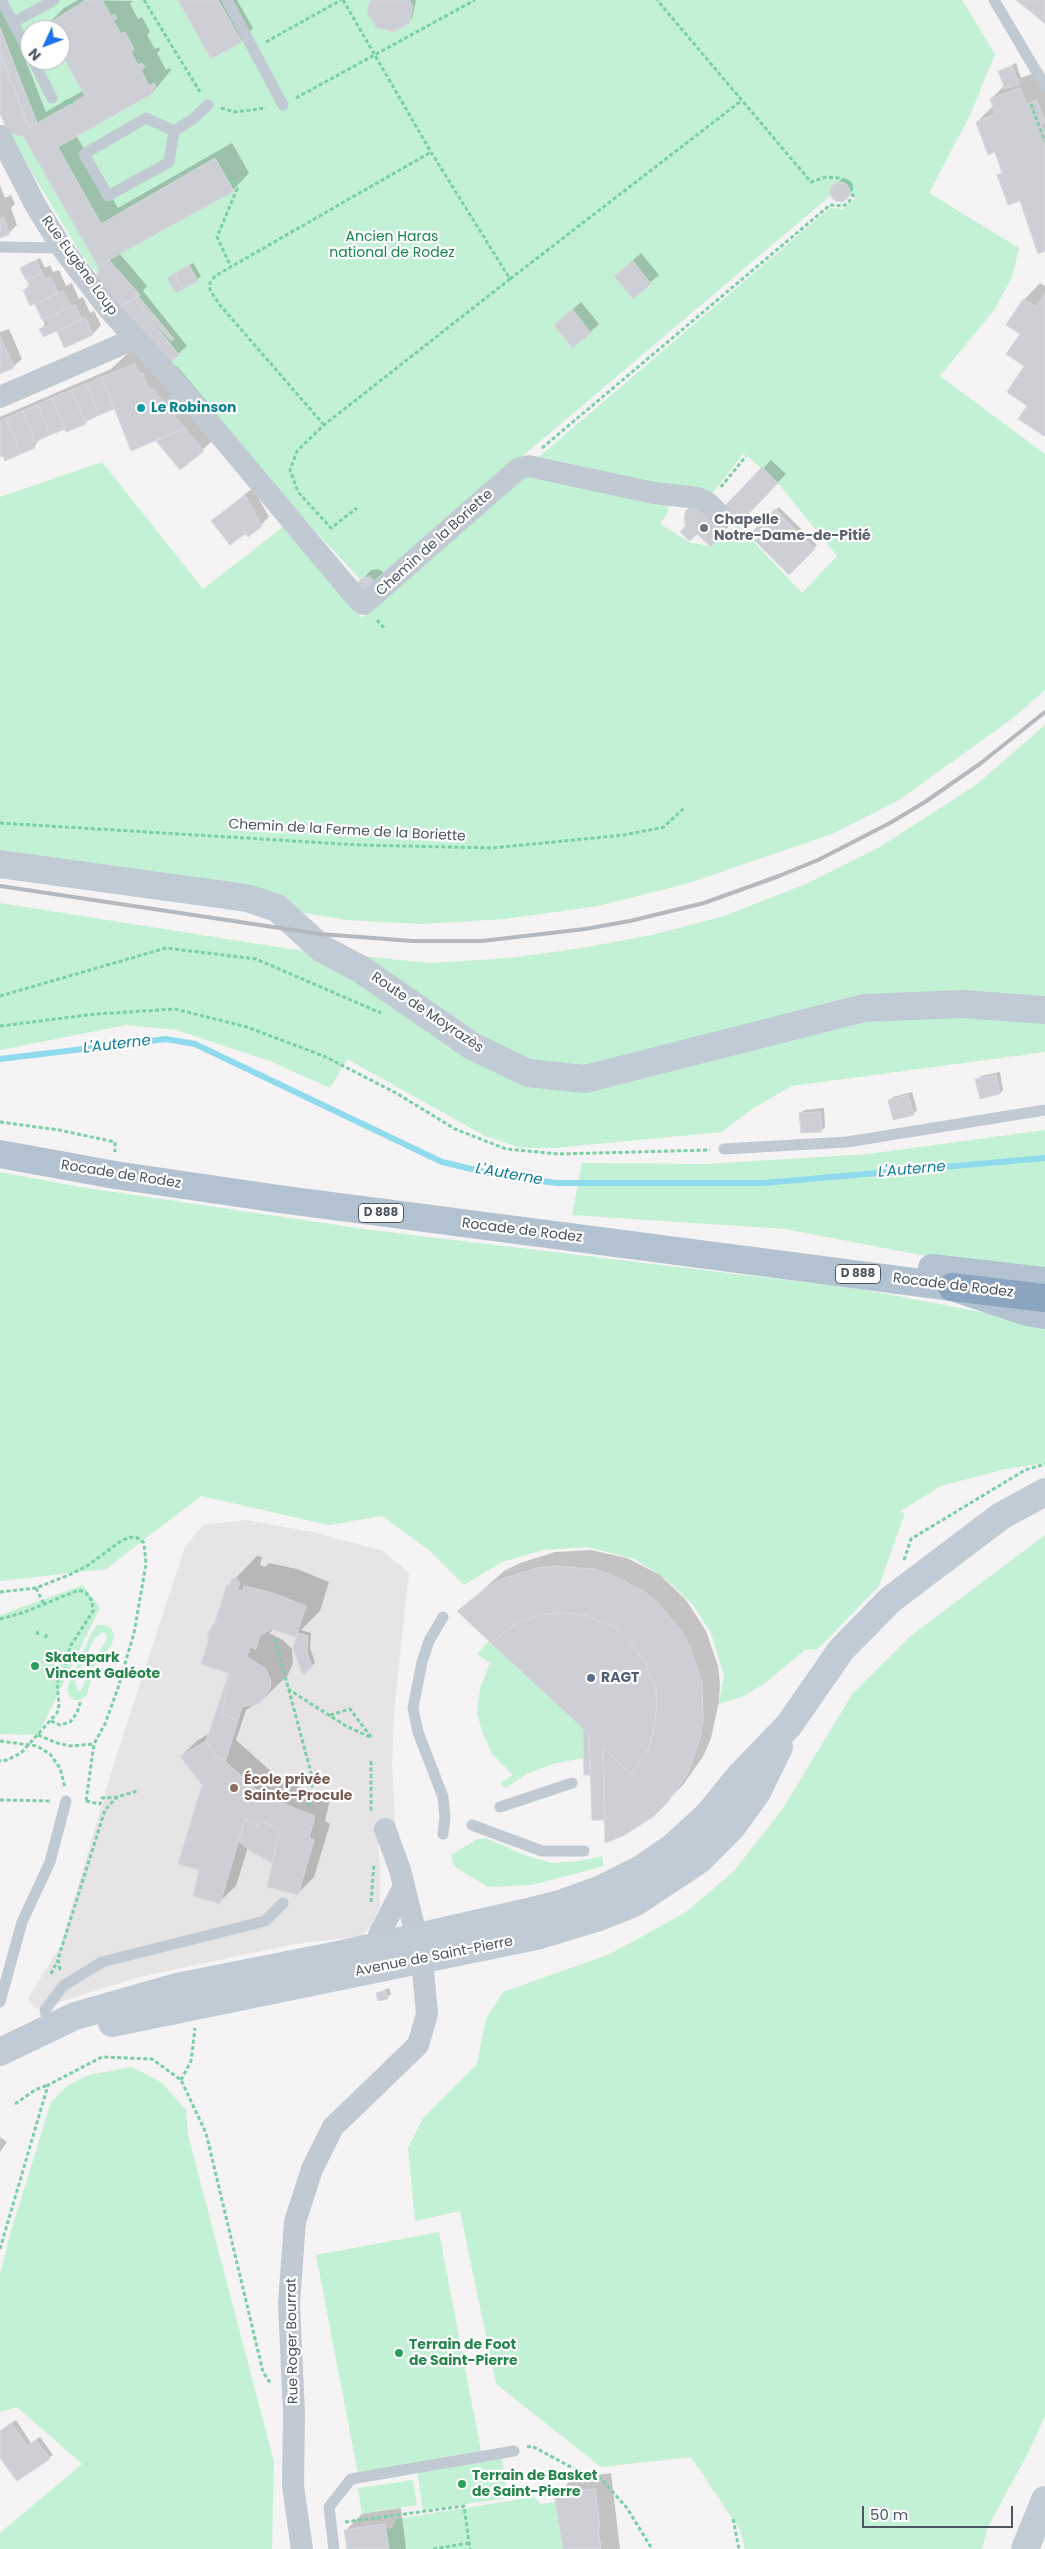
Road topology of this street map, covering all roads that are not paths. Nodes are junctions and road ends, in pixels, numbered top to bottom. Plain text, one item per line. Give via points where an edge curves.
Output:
1 (1, 0) edge
2 (54, 0) edge
3 (227, 0) edge
4 (994, 0) edge
5 (14, 22) junction
6 (20, 34) edge
7 (38, 70) edge
8 (1045, 86) edge
9 (52, 98) dead end
10 (208, 105) road end
11 (283, 105) road end
12 (174, 131) junction
13 (0, 136) edge
14 (0, 248) edge
15 (62, 248) junction
16 (134, 339) junction
17 (183, 391) junction
18 (0, 397) edge
19 (166, 406) dead end
20 (715, 510) road end
21 (0, 864) edge
22 (1045, 1010) edge
23 (1045, 1110) edge
24 (724, 1149) road end
25 (0, 1154) edge
26 (764, 1262) junction
27 (1045, 1281) edge
28 (952, 1287) junction
29 (1045, 1298) edge
30 (1045, 1315) edge
31 (1045, 1492) edge
32 (443, 1617) dead end
33 (789, 1725) junction
34 (572, 1783) dead end
35 (66, 1801) road end
36 (500, 1807) dead end
37 (472, 1824) dead end
38 (385, 1829) dead end
39 (443, 1834) dead end
40 (584, 1851) dead end
41 (404, 1886) junction
42 (283, 1903) dead end
43 (419, 1949) junction
44 (384, 1956) junction
45 (0, 2002) edge
46 (49, 2027) junction
47 (0, 2052) edge
48 (0, 2071) edge
49 (514, 2450) road end
50 (1045, 2500) edge
51 (302, 2549) edge
52 (334, 2549) edge
53 (1025, 2549) edge

1 - 5 lane
2 - 5 lane
3 - 11 lane
4 - 8 lane
5 - 6 lane
7 - 9 lane
10 - 12 lane
12 - 12 lane via 146,118 84,154 108,196 169,162
13 - 15 street, Rue Eugène Loup
14 - 15 lane
15 - 16 street, Rue Eugène Loup
16 - 17 street, Chemin de la Boriette
16 - 18 street
17 - 19 lane
17 - 20 street, Chemin de la Boriette via 364,604 518,469 528,466 654,493 690,496
21 - 22 street, Route de Moyrazès via 247,898 278,908 321,948 362,970 472,1046 528,1073 585,1080 864,1008 963,1004
23 - 24 lane via 847,1142
25 - 26 main road, Rocade de Rodez / D 888 via 115,1175 289,1200
26 - 27 main road via 787,1248
26 - 28 main road, Rocade de Rodez / D 888
28 - 29 highway, Rocade de Rodez / D 888
28 - 30 main road
31 - 33 street, Avenue de Saint-Pierre via 1001,1516 890,1600 841,1650
32 - 39 lane via 424,1655 413,1708 418,1732 443,1797
33 - 43 street, Avenue de Saint-Pierre via 708,1815 674,1847 641,1869 563,1903
33 - 43 street, Avenue de Saint-Pierre via 757,1792 732,1827 699,1860 634,1903 536,1936
34 - 36 lane
35 - 45 lane via 50,1862 22,1922
37 - 40 lane via 542,1852
38 - 41 street, Rue Roger Bourrat
41 - 43 street, Rue Roger Bourrat
41 - 44 street via 379,1934
42 - 46 lane via 265,1921 102,1962 63,1986 45,2010
43 - 44 street, Avenue de Saint-Pierre
43 - 51 street, Rue Roger Bourrat via 427,2014 418,2045 334,2127 312,2169 295,2222 289,2303 294,2414 293,2486
44 - 46 street, Avenue de Saint-Pierre via 177,1987 75,2016
44 - 48 street, Avenue de Saint-Pierre via 302,1984 106,2024
46 - 47 street, Avenue de Saint-Pierre
49 - 52 lane via 351,2479 329,2507
50 - 53 street

